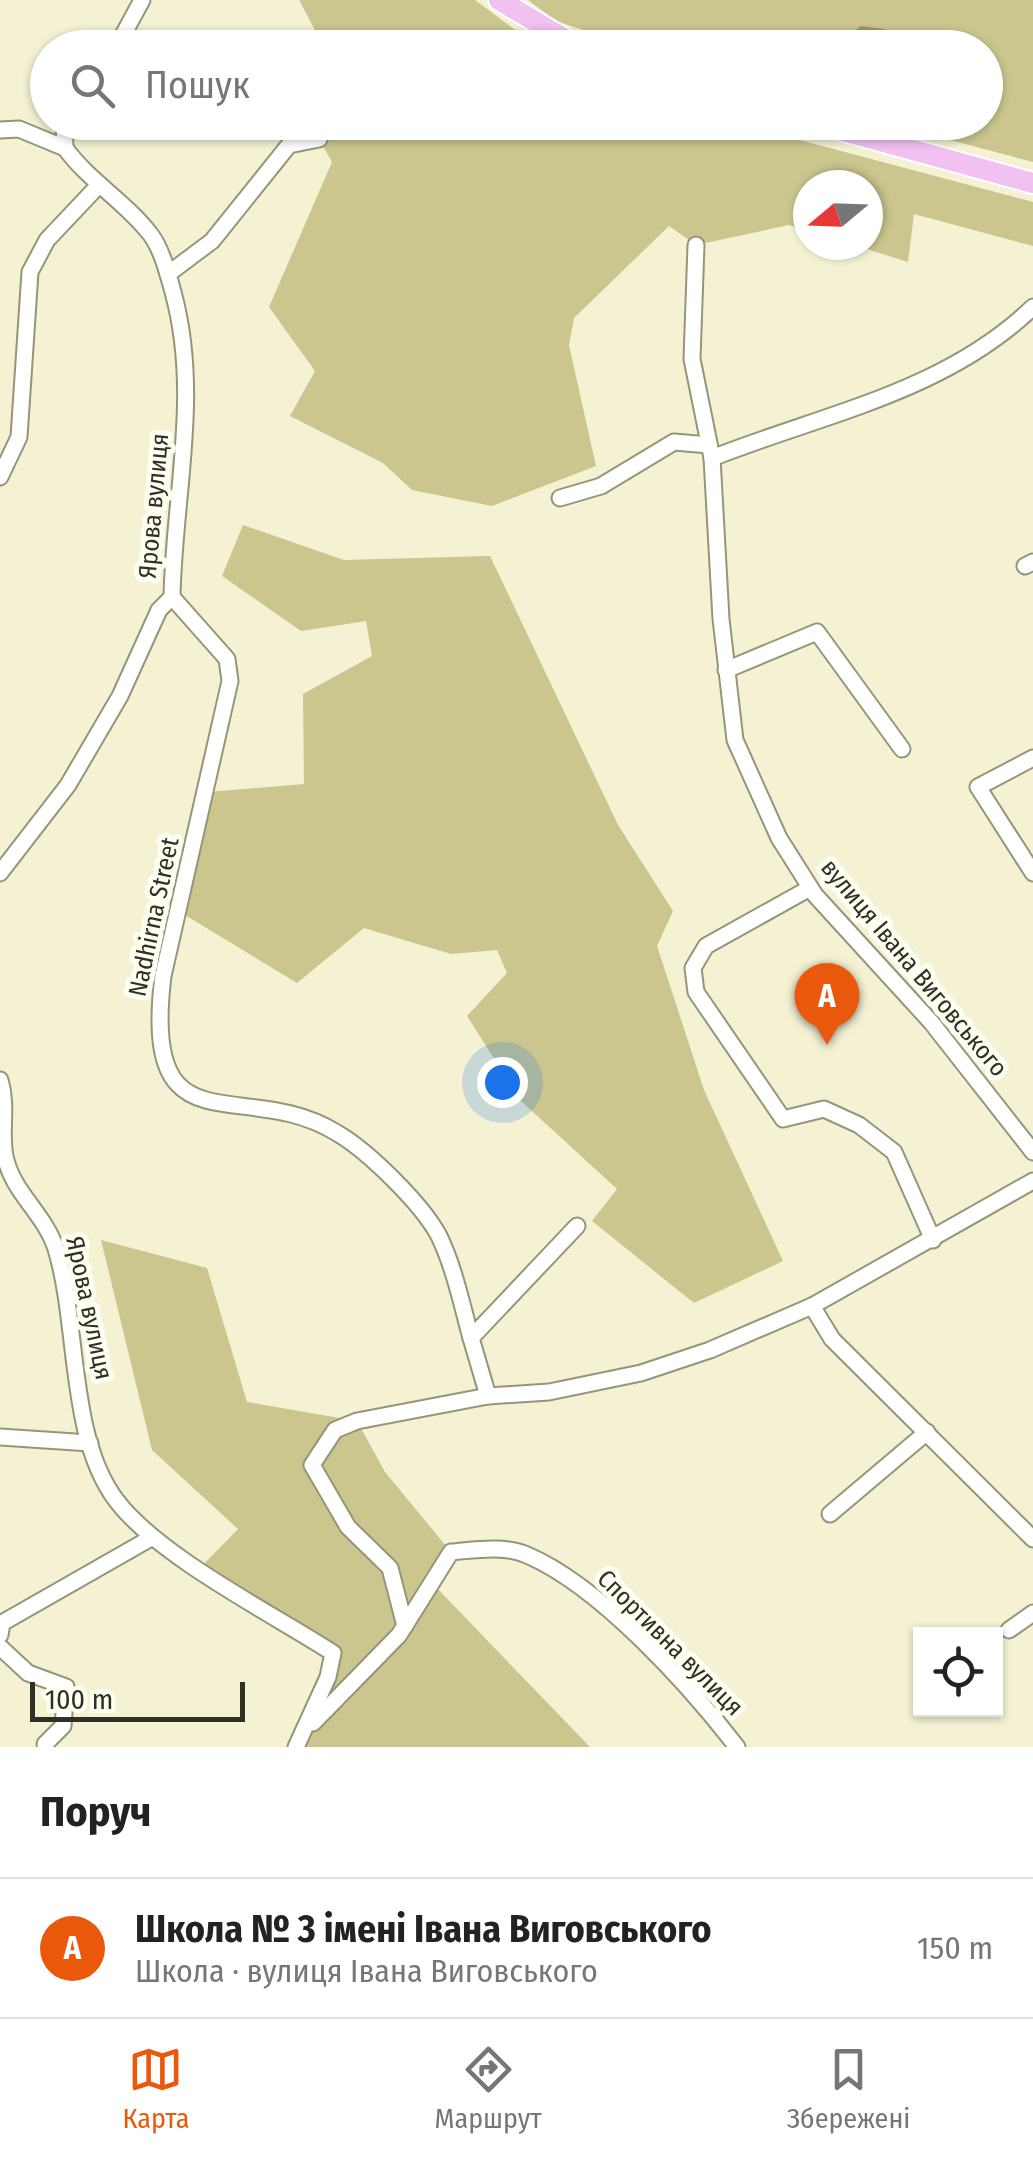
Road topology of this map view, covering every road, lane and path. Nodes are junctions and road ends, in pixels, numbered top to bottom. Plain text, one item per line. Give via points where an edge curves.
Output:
1 (142, 0) edge
2 (499, 0) edge
3 (126, 30) edge
4 (550, 30) edge
5 (0, 130) edge
6 (30, 134) edge
7 (45, 140) edge
8 (65, 140) edge
9 (314, 140) edge
10 (876, 140) edge
11 (65, 148) junction
12 (1033, 183) edge
13 (98, 186) junction
14 (696, 245) dead end
15 (168, 274) junction
16 (1033, 307) edge
17 (711, 452) junction
18 (0, 477) edge
19 (560, 498) dead end
20 (172, 597) junction
21 (726, 670) junction
22 (902, 748) dead end
23 (1033, 758) edge
24 (0, 873) edge
25 (1033, 873) edge
26 (810, 888) junction
27 (0, 1080) edge
28 (1033, 1152) edge
29 (1033, 1180) edge
30 (5, 1181) edge
31 (577, 1226) dead end
32 (933, 1240) junction
33 (812, 1306) junction
34 (472, 1338) junction
35 (488, 1396) junction
36 (928, 1432) junction
37 (0, 1437) edge
38 (90, 1444) junction
39 (1033, 1510) edge
40 (830, 1514) dead end
41 (1017, 1522) junction
42 (152, 1538) junction
43 (1033, 1538) edge
44 (1033, 1613) edge
45 (405, 1626) junction
46 (1009, 1630) dead end
47 (0, 1635) edge
48 (0, 1647) edge
49 (306, 1729) junction
50 (45, 1744) dead end
51 (296, 1747) edge
52 (737, 1747) edge

1 - 3 street
2 - 4 main road
5 - 6 street
7 - 11 street
8 - 11 street
9 - 15 street via 289,145 212,241
10 - 12 main road
11 - 13 street, Ярова вулиця
13 - 15 street, Ярова вулиця via 152,236
13 - 18 street via 47,240 30,272 21,420
14 - 17 street, вулиця Івана Виговського via 692,360
15 - 20 street, Ярова вулиця via 188,379
16 - 17 street via 1004,336 899,392
17 - 19 street via 674,442 601,486
17 - 21 street, вулиця Івана Виговського
20 - 24 street, Ярова вулиця via 68,785
20 - 34 street, Nadhirna Street via 227,659 230,681 163,976 160,1052 186,1093 220,1106 310,1118 377,1165 438,1234
21 - 22 street via 817,632
21 - 26 street, вулиця Івана Виговського via 735,740 779,838
23 - 25 street via 978,787
26 - 28 street, вулиця Івана Виговського via 931,1022
26 - 32 street via 706,946 693,968 696,992 783,1119 824,1109 894,1152
27 - 30 street, Ярова вулиця
29 - 32 street
30 - 38 street, Ярова вулиця via 45,1224 55,1246
31 - 34 street
32 - 33 street
33 - 35 street via 641,1373 549,1392
33 - 36 street via 832,1339
34 - 35 street, Nadhirna Street
35 - 45 street via 357,1421 335,1430 312,1466 348,1527 390,1568
36 - 40 street
36 - 41 street
37 - 38 street
38 - 42 street, Ярова вулиця via 115,1499
39 - 41 street
41 - 43 street
42 - 47 street via 2,1623
42 - 49 street, Ярова вулиця via 333,1653
44 - 46 street
45 - 49 street
45 - 52 street, Спортивна вулиця via 451,1552 525,1554 612,1614 703,1703
48 - 50 street via 28,1673 66,1688 63,1726
49 - 51 street

